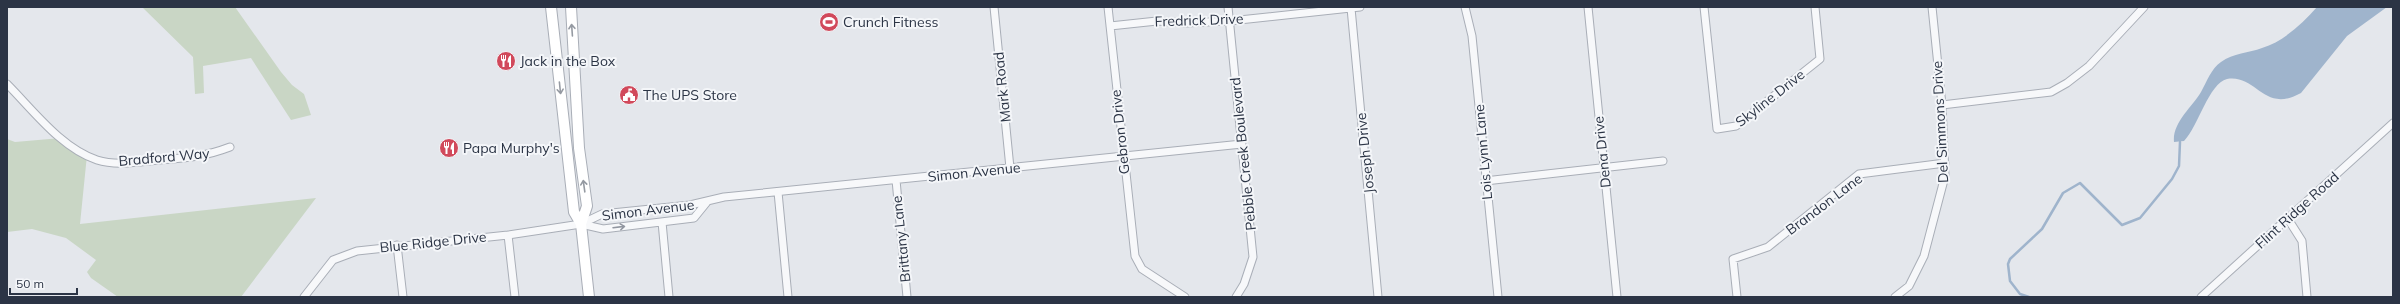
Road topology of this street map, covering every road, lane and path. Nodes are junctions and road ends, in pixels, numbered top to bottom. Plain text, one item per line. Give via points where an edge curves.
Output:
1 (552, 7) edge
2 (571, 7) edge
3 (994, 7) edge
4 (1108, 7) edge
5 (1228, 7) edge
6 (1360, 7) edge
7 (1465, 7) edge
8 (1588, 7) edge
9 (1704, 7) edge
10 (1815, 7) edge
11 (1932, 7) edge
12 (2144, 7) edge
13 (1351, 8) junction
14 (1230, 21) junction
15 (1110, 26) junction
16 (7, 84) edge
17 (1942, 105) junction
18 (2393, 123) edge
19 (1242, 144) junction
20 (230, 148) dead end
21 (1122, 157) junction
22 (1664, 161) dead end
23 (1945, 163) junction
24 (1604, 167) junction
25 (1010, 168) junction
26 (896, 180) junction
27 (1486, 181) junction
28 (778, 192) junction
29 (707, 202) junction
30 (2288, 219) junction
31 (662, 222) junction
32 (581, 224) junction
33 (508, 235) junction
34 (397, 245) junction
35 (304, 297) edge
36 (403, 297) edge
37 (515, 297) edge
38 (589, 297) edge
39 (669, 297) edge
40 (788, 297) edge
41 (907, 297) edge
42 (1185, 297) edge
43 (1236, 297) edge
44 (1378, 297) edge
45 (1498, 297) edge
46 (1617, 297) edge
47 (1737, 297) edge
48 (1895, 297) edge
49 (2201, 297) edge
50 (2307, 297) edge

1 -> 32 main road via 574,212
32 -> 2 main road via 587,206 579,148
3 - 25 street, Mark Road
4 - 15 street, Gebron Drive
5 - 14 street, Pebble Creek Boulevard
6 - 13 street, Fredrick Drive
7 - 27 street, Lois Lynn Lane via 1472,36
8 - 24 street, Dena Drive
9 - 10 street, Skyline Drive via 1717,129 1736,126 1820,59
11 - 17 street, Del Simmons Drive
12 - 17 street via 2089,66 2068,83 2051,92
13 - 14 street, Fredrick Drive
13 - 44 street, Joseph Drive
14 - 15 street, Fredrick Drive via 1157,21
14 - 19 street, Pebble Creek Boulevard
15 - 21 street, Gebron Drive
16 - 20 street, Bradford Way via 60,137 79,151 98,160 118,163 207,156
17 - 23 street, Del Simmons Drive
18 - 30 street, Flint Ridge Road
19 - 21 street, Simon Avenue
19 - 43 street, Pebble Creek Boulevard via 1253,257 1244,284
21 - 25 street, Simon Avenue
21 - 42 street, Gebron Drive via 1135,256 1142,268
22 - 24 street
23 - 47 street, Brandon Lane via 1859,174 1768,247 1733,259
23 - 48 street, Del Simmons Drive via 1943,189 1924,256 1909,286
24 - 27 street
24 - 46 street, Dena Drive
25 - 26 street, Simon Avenue
26 - 28 street, Simon Avenue
26 - 41 street, Brittany Lane
27 - 45 street, Lois Lynn Lane
28 - 29 street, Simon Avenue via 724,197
28 - 40 street
29 - 31 street, Simon Avenue via 694,218
29 - 32 street, Simon Avenue via 602,214
30 - 49 street, Flint Ridge Road
30 - 50 street via 2302,241
32 -> 31 street, Simon Avenue via 604,229
31 - 39 street
32 - 33 street, Blue Ridge Drive
32 - 38 main road
33 - 34 street, Blue Ridge Drive
33 - 37 street
34 - 35 street, Blue Ridge Drive via 357,251 333,260
34 - 36 street

